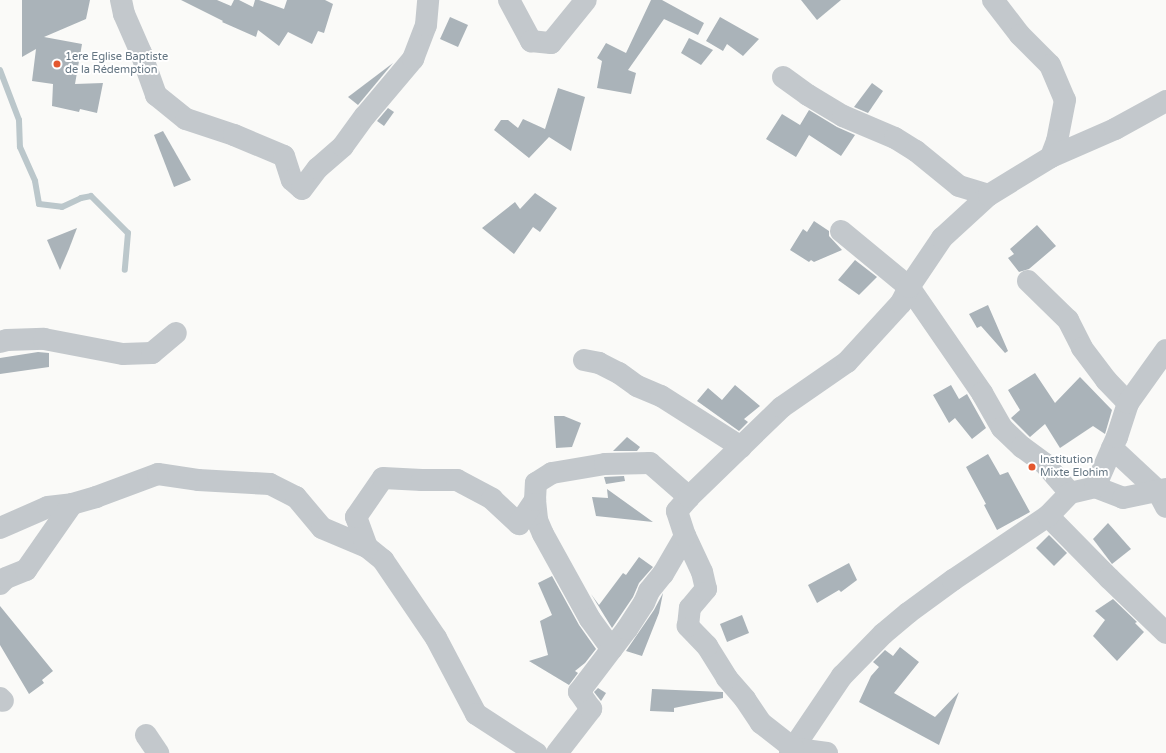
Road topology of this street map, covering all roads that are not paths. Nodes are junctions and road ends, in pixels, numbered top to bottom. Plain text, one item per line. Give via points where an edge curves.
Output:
1 (121, 0) edge
2 (428, 0) edge
3 (509, 0) edge
4 (586, 0) edge
5 (993, 0) edge
6 (783, 77) dead end
7 (1166, 101) edge
8 (1051, 158) junction
9 (989, 195) junction
10 (841, 231) dead end
11 (1028, 281) dead end
12 (909, 287) junction
13 (176, 333) dead end
14 (0, 342) edge
15 (1166, 350) edge
16 (584, 360) dead end
17 (1128, 403) junction
18 (741, 447) junction
19 (1112, 448) junction
20 (1095, 487) junction
21 (1070, 492) junction
22 (1163, 495) edge
23 (689, 497) junction
24 (535, 500) junction
25 (72, 504) junction
26 (1048, 516) junction
27 (0, 528) edge
28 (685, 536) junction
29 (367, 547) junction
30 (0, 584) edge
31 (1166, 633) edge
32 (612, 650) junction
33 (146, 735) dead end
34 (791, 751) edge
35 (158, 753) edge
36 (536, 753) edge
37 (556, 753) edge
38 (827, 753) edge

1 - 2 street via 124,14 156,95 186,119 284,156 292,180 302,189 318,168 343,146 413,59 426,25
3 - 4 street via 531,41 552,43
5 - 8 street via 1020,35 1050,65 1065,100
6 - 9 street via 843,116 895,138 916,150 959,186
7 - 8 street via 1115,130
8 - 9 street
9 - 12 street via 942,238
10 - 12 street
11 - 17 street via 1068,320 1082,348 1106,380
12 - 18 street via 901,303 847,362 782,407
12 - 21 street via 982,392 1002,428 1045,464
13 - 14 street via 152,353 123,354 44,339
15 - 17 street
16 - 18 street via 599,362 637,386 661,396
17 - 19 street
18 - 23 street
19 - 20 street
19 - 22 street
20 - 21 street
20 - 22 street via 1122,498
21 - 26 street
23 - 24 street via 650,463 605,464 552,473 536,483
23 - 28 street via 677,510
24 - 29 street via 519,524 492,499 456,480 383,478 356,517
24 - 32 street via 543,534 590,619
25 - 27 street via 48,507
25 - 29 street via 158,474 198,480 270,484 296,498 322,528
25 - 30 street via 26,570 6,578
26 - 31 street
26 - 34 street via 953,580 883,634 842,676
28 - 32 street
28 - 34 street via 702,572 706,589 690,608 688,626 707,646 761,723
29 - 36 street via 383,560 436,638 476,714
32 - 37 street via 579,692 591,709
33 - 35 street
34 - 38 street

